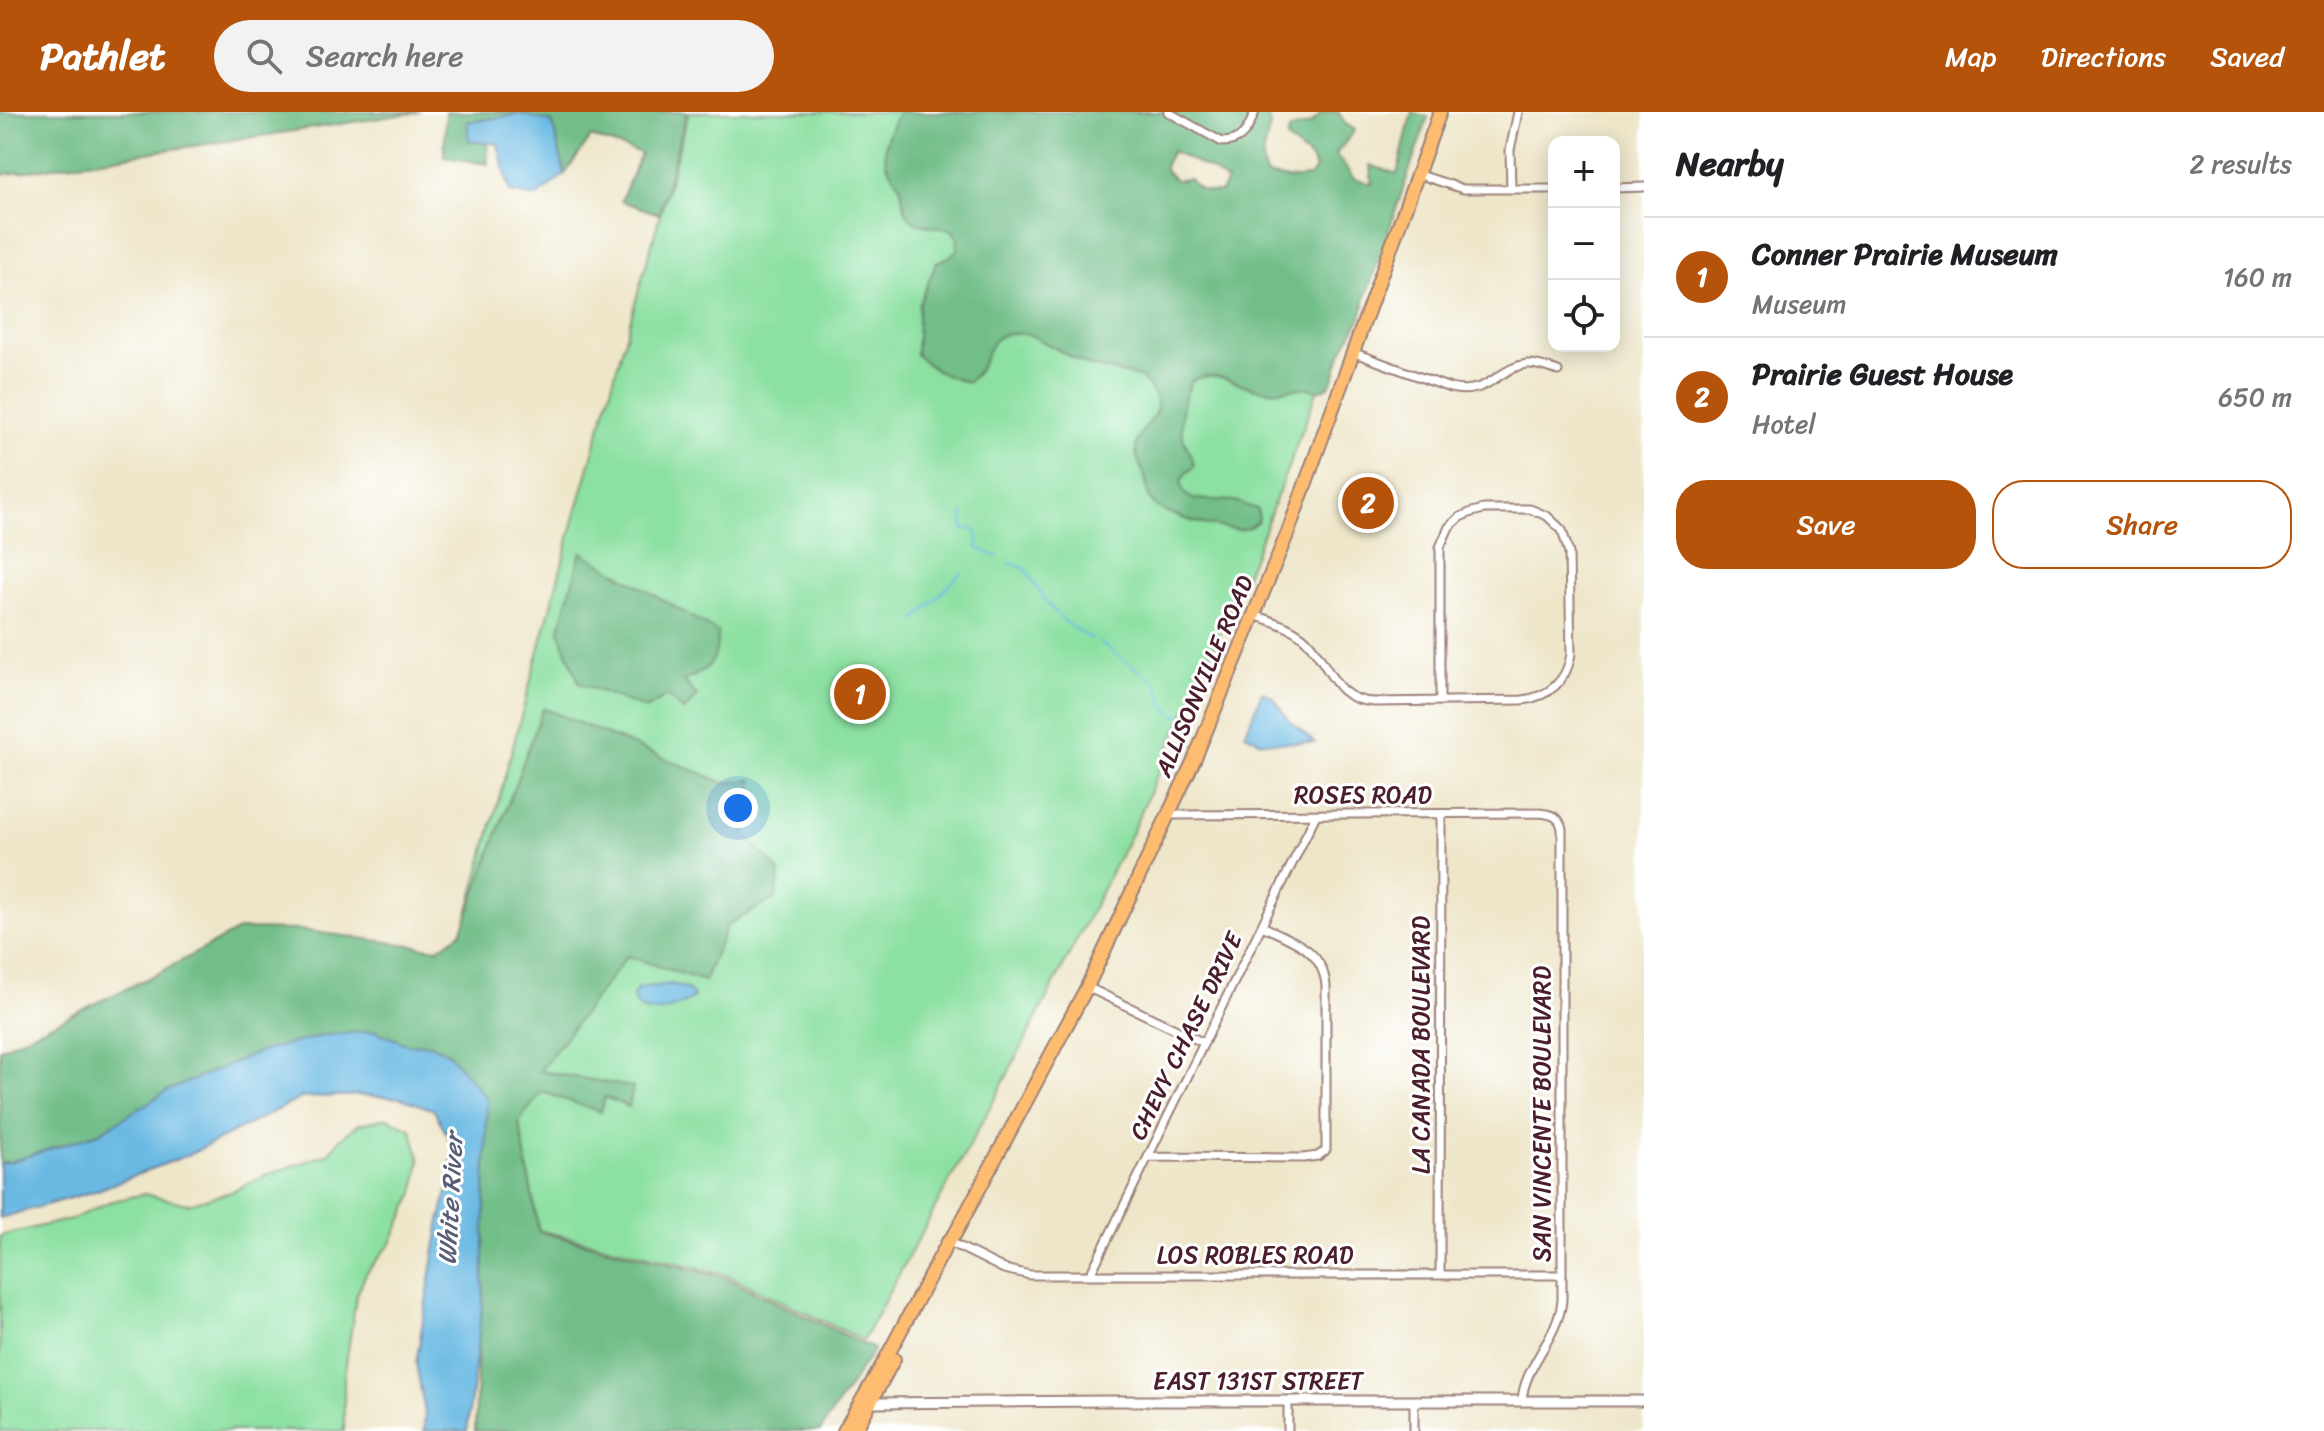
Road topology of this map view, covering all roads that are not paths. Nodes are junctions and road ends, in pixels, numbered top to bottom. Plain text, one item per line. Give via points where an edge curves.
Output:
1 (1168, 112) edge
2 (1255, 112) edge
3 (1439, 112) edge
4 (1518, 112) edge
5 (1417, 174) junction
6 (1644, 187) edge
7 (1620, 188) edge
8 (1511, 189) junction
9 (1548, 189) edge
10 (1352, 352) junction
11 (1558, 371) dead end
12 (1254, 615) junction
13 (1440, 701) junction
14 (1168, 815) junction
15 (1316, 815) junction
16 (1441, 815) junction
17 (1558, 818) joint
18 (1262, 926) junction
19 (1087, 987) junction
20 (1204, 1043) junction
21 (1149, 1157) junction
22 (955, 1239) junction
23 (1090, 1275) junction
24 (1440, 1275) junction
25 (1562, 1275) junction
26 (1288, 1401) junction
27 (1644, 1401) edge
28 (1414, 1402) junction
29 (1522, 1402) junction
30 (871, 1403) junction
31 (844, 1431) edge
32 (855, 1431) edge
33 (1288, 1431) edge
34 (1414, 1431) edge

1 - 2 street via 1222,142 1244,135
3 - 5 main road, ALLISONVILLE ROAD
4 - 8 street via 1511,144
5 - 8 street via 1463,189
5 - 10 main road, ALLISONVILLE ROAD
6 - 7 street
8 - 9 street
10 - 11 street via 1467,390 1527,364
10 - 12 main road, ALLISONVILLE ROAD
12 - 13 street via 1305,638 1337,685 1354,698
12 - 14 main road, ALLISONVILLE ROAD
13 - 13 street via 1530,699 1552,689 1564,676 1570,658 1569,553 1562,530 1547,516 1534,510 1478,510 1460,517 1445,533 1438,557
14 - 15 street, ROSES ROAD
14 - 19 main road, ALLISONVILLE ROAD
15 - 16 street, ROSES ROAD
15 - 18 street, CHEVY CHASE DRIVE
16 - 17 street, ROSES ROAD via 1546,813
16 - 24 street, LA CANADA BOULEVARD
17 - 25 street, SAN VINCENTE BOULEVARD
18 - 20 street, CHEVY CHASE DRIVE
18 - 21 street via 1311,952 1324,971 1326,1150 1303,1158
19 - 20 street
19 - 22 main road, ALLISONVILLE ROAD
20 - 21 street, CHEVY CHASE DRIVE
21 - 23 street, CHEVY CHASE DRIVE
22 - 23 street, LOS ROBLES ROAD via 1014,1273
22 - 30 main road, ALLISONVILLE ROAD
22 - 31 main road, ALLISONVILLE ROAD via 948,1242
23 - 24 street, LOS ROBLES ROAD
24 - 25 street, LOS ROBLES ROAD
25 - 29 street, SAN VINCENTE BOULEVARD via 1557,1322 1527,1380
26 - 28 street, EAST 131ST STREET
26 - 30 street, EAST 131ST STREET
26 - 33 street
27 - 29 street, EAST 131ST STREET
28 - 29 street, EAST 131ST STREET
28 - 34 street
30 - 32 main road, ALLISONVILLE ROAD

